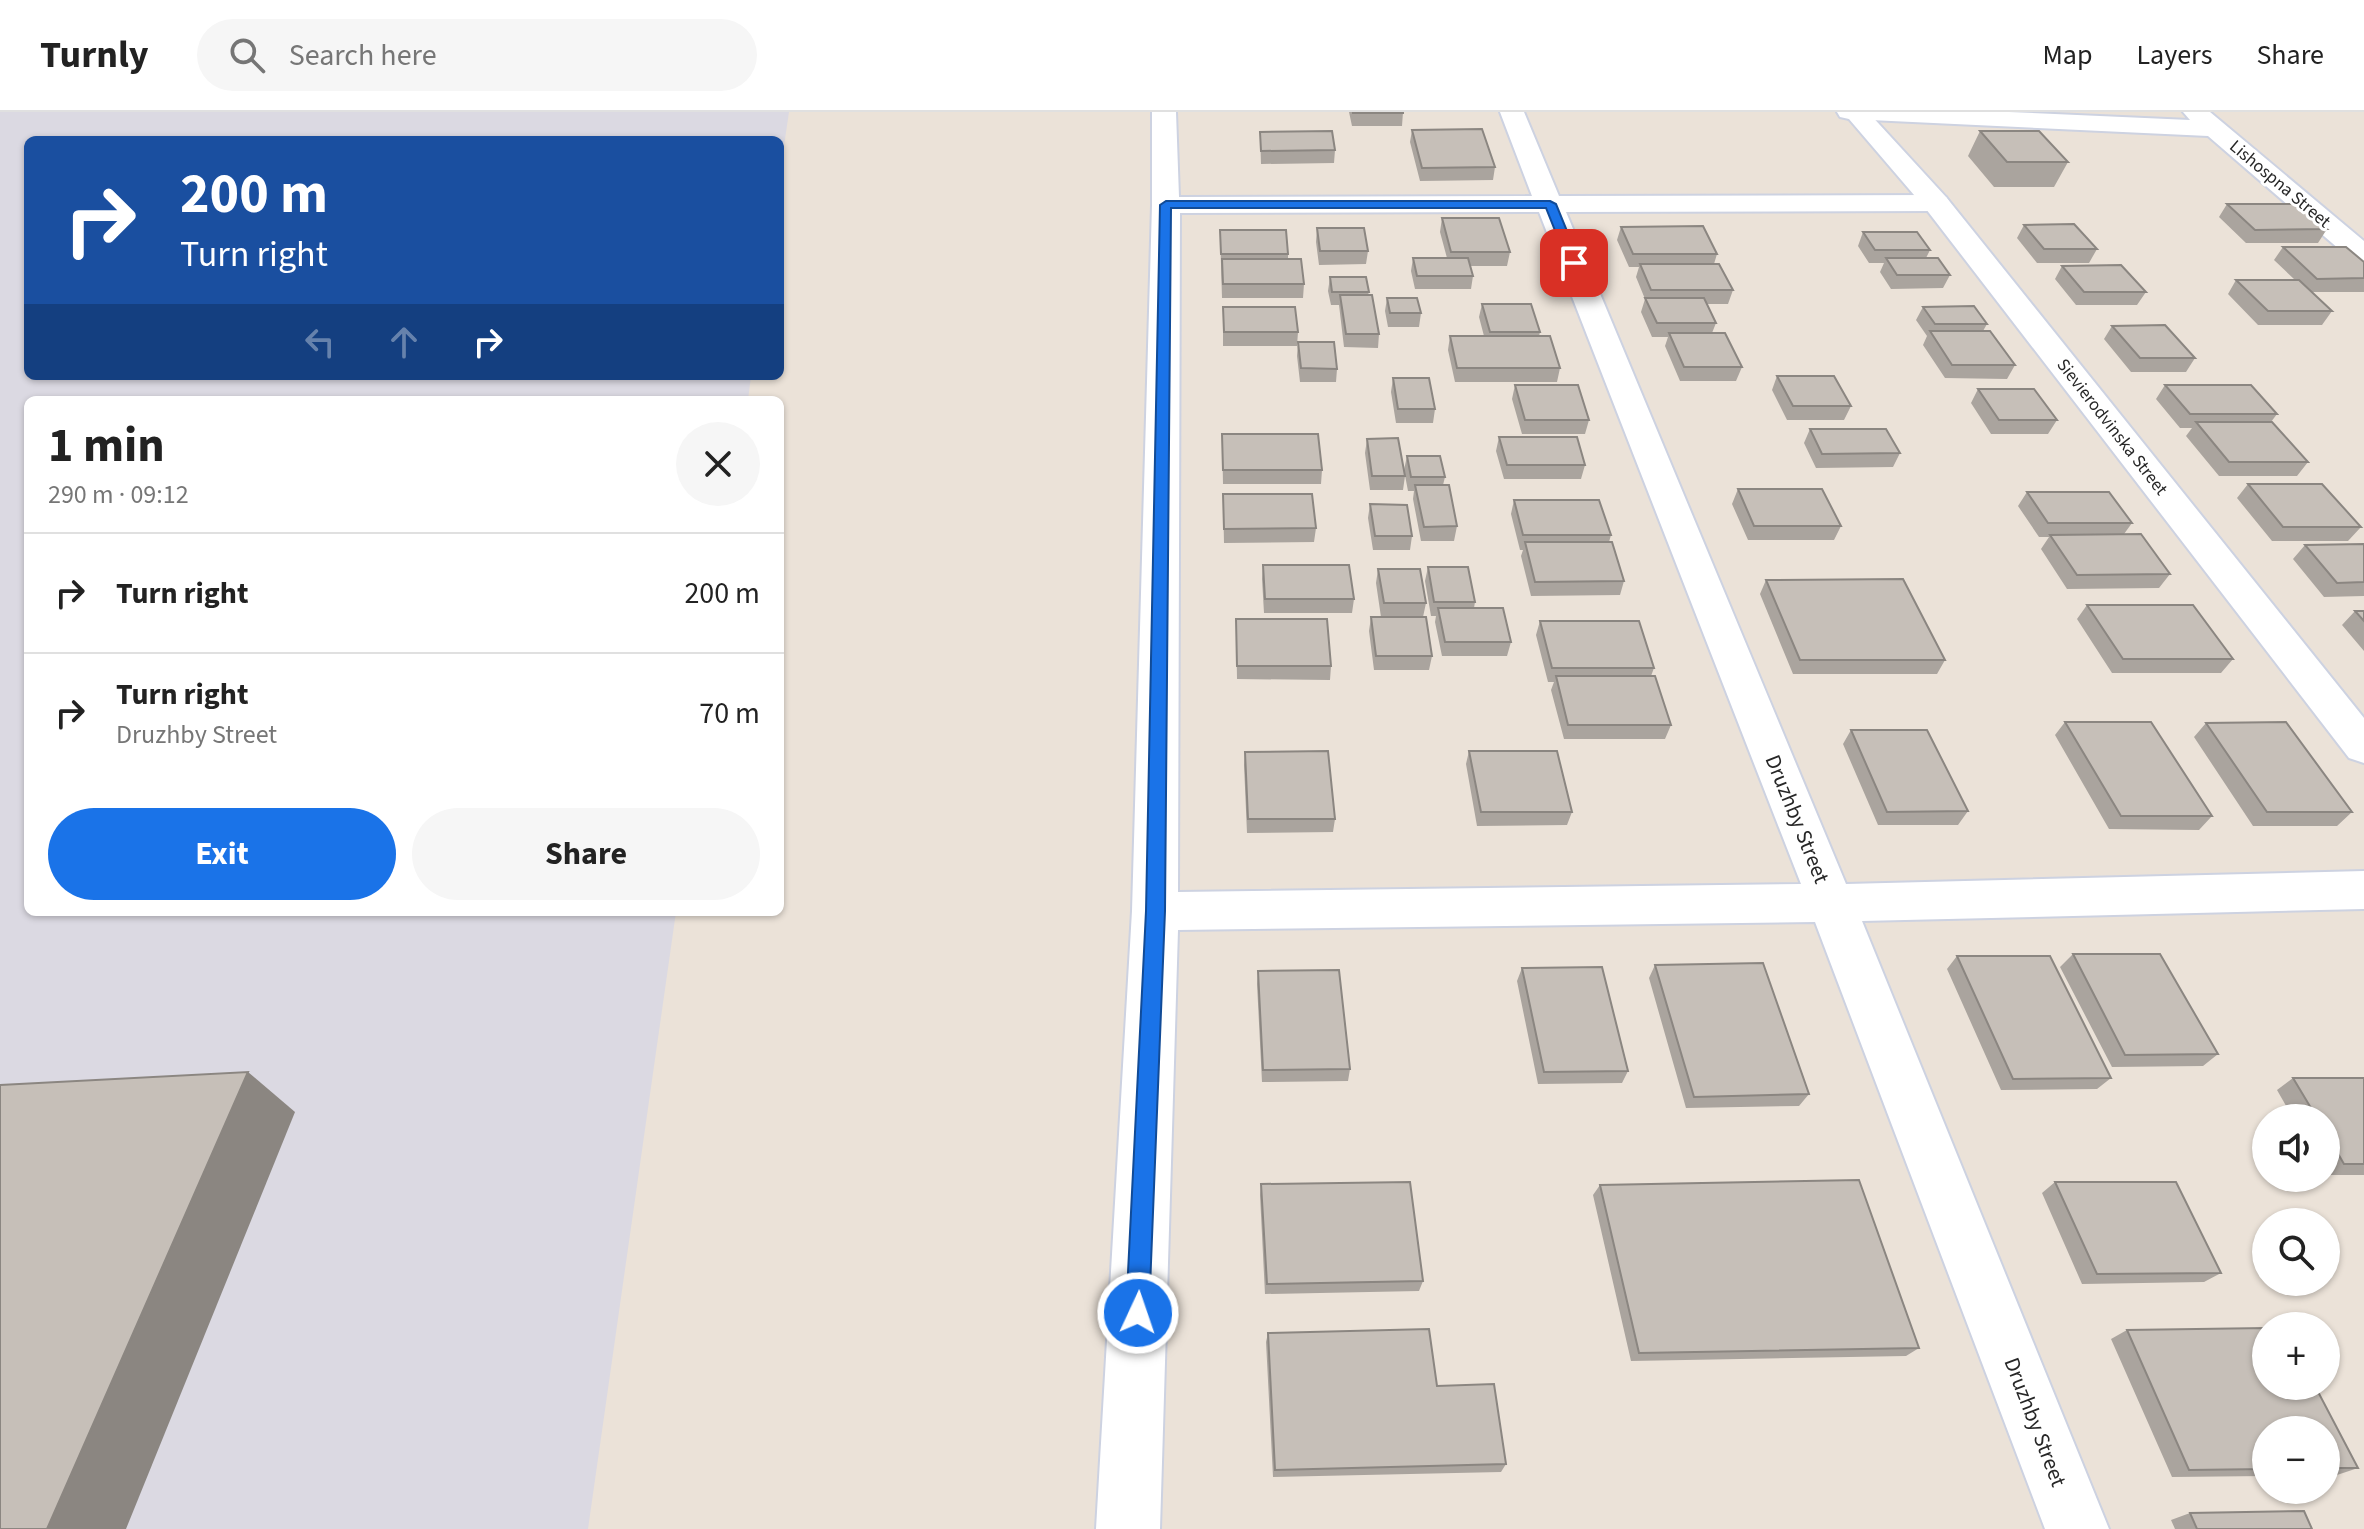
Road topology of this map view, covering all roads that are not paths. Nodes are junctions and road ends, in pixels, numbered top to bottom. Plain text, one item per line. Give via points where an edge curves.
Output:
1 (1164, 112) edge
2 (1512, 112) edge
3 (1849, 112) edge
4 (1856, 112) edge
5 (2205, 120) edge
6 (1936, 203) junction
7 (1550, 204) junction
8 (1166, 205) junction
9 (2364, 256) edge
10 (2364, 747) edge
11 (2364, 890) edge
12 (1831, 903) junction
13 (1155, 911) junction
14 (1128, 1529) edge
15 (2077, 1529) edge

1 - 8 street
2 - 7 street, Druzhby Street
3 - 4 street
4 - 5 street
4 - 6 street, Sievierodvinska Street
5 - 9 street, Lishospna Street
6 - 7 street
6 - 10 street, Sievierodvinska Street
7 - 8 street
7 - 12 street, Druzhby Street
8 - 13 street
11 - 12 street
12 - 13 street
12 - 15 street, Druzhby Street
13 - 14 street

